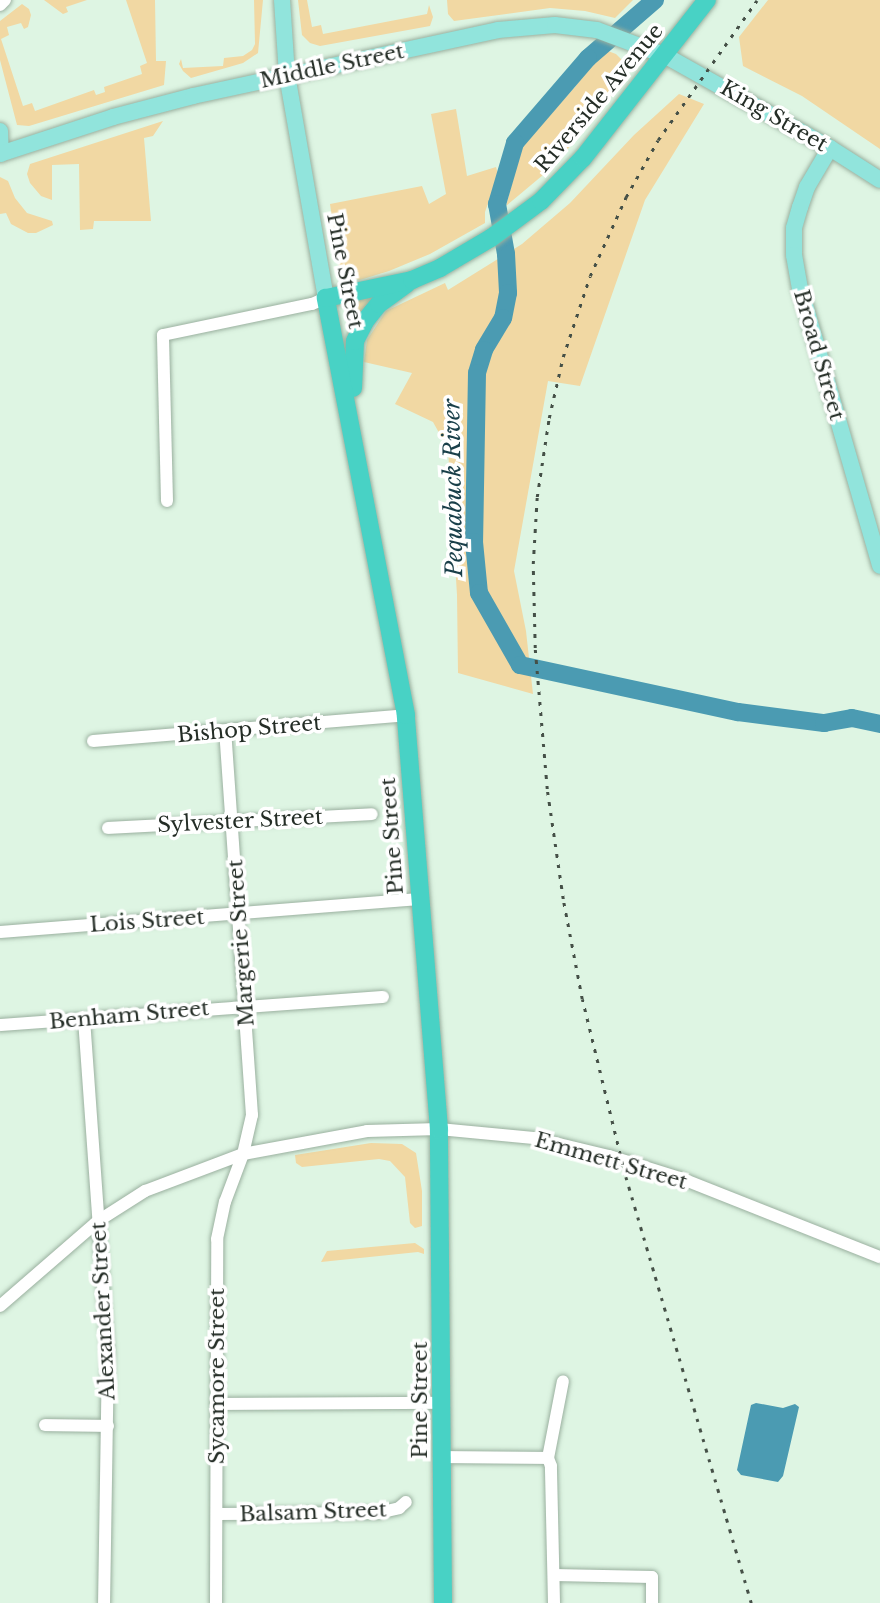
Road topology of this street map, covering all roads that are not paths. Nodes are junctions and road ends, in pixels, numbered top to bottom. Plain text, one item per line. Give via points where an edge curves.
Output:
1 (5, 0) edge
2 (282, 0) edge
3 (707, 0) edge
4 (0, 5) edge
5 (666, 56) junction
6 (287, 75) junction
7 (0, 131) edge
8 (831, 148) junction
9 (1, 154) edge
10 (880, 180) edge
11 (412, 280) junction
12 (326, 298) junction
13 (352, 423) junction
14 (167, 501) dead end
15 (880, 566) edge
16 (406, 715) junction
17 (225, 731) junction
18 (93, 741) dead end
19 (372, 814) dead end
20 (233, 822) junction
21 (108, 828) dead end
22 (420, 899) junction
23 (239, 914) junction
24 (0, 932) edge
25 (383, 997) dead end
26 (246, 1006) junction
27 (84, 1019) junction
28 (0, 1025) edge
29 (439, 1129) junction
30 (243, 1154) junction
31 (98, 1221) junction
32 (880, 1257) edge
33 (0, 1306) edge
34 (563, 1381) dead end
35 (443, 1403) junction
36 (216, 1404) junction
37 (45, 1426) dead end
38 (108, 1426) junction
39 (443, 1457) junction
40 (548, 1458) junction
41 (407, 1502) dead end
42 (217, 1514) junction
43 (554, 1575) junction
44 (104, 1603) edge
45 (216, 1603) edge
46 (443, 1603) edge
47 (554, 1603) edge
48 (652, 1603) edge

1 - 4 street
2 - 6 main road, Pine Street
3 - 5 highway, Riverside Avenue
5 - 6 main road, Middle Street via 597,30 555,25 498,30
5 - 8 main road, King Street
5 - 11 highway, Riverside Avenue via 583,158 536,205 491,238
6 - 9 main road, Middle Street via 125,114
6 - 12 main road, Pine Street
7 - 9 main road
8 - 10 main road, King Street
8 - 15 main road, Broad Street via 798,211 794,255 802,299
11 - 12 highway, Riverside Avenue
11 - 13 highway via 379,304 355,341
12 - 13 highway, Pine Street
12 - 14 street via 163,335
13 - 16 highway, Pine Street
16 - 17 street, Bishop Street
16 - 22 highway, Pine Street
17 - 18 street, Bishop Street
17 - 20 street, Margerie Street
19 - 20 street, Sylvester Street
20 - 21 street, Sylvester Street
20 - 23 street, Margerie Street
22 - 23 street, Lois Street
22 - 29 highway, Pine Street
23 - 24 street, Lois Street
23 - 26 street, Margerie Street
25 - 26 street, Benham Street
26 - 27 street, Benham Street
26 - 30 street, Margerie Street via 252,1115
27 - 28 street, Benham Street
27 - 31 street, Alexander Street
29 - 30 street, Emmett Street via 367,1130
29 - 32 street, Emmett Street via 534,1138 608,1156 680,1178
29 - 35 highway, Pine Street
30 - 31 street, Emmett Street via 145,1191
30 - 36 street, Sycamore Street via 217,1239
31 - 33 street, Emmett Street
31 - 38 street, Alexander Street via 108,1352
34 - 40 street
35 - 36 street
35 - 39 highway, Pine Street
36 - 42 street, Sycamore Street
37 - 38 street
38 - 44 street, Alexander Street
39 - 40 street
39 - 46 highway, Pine Street
40 - 43 street
41 - 42 street, Balsam Street via 378,1513
42 - 45 street, Sycamore Street
43 - 47 street
43 - 48 street via 652,1577

